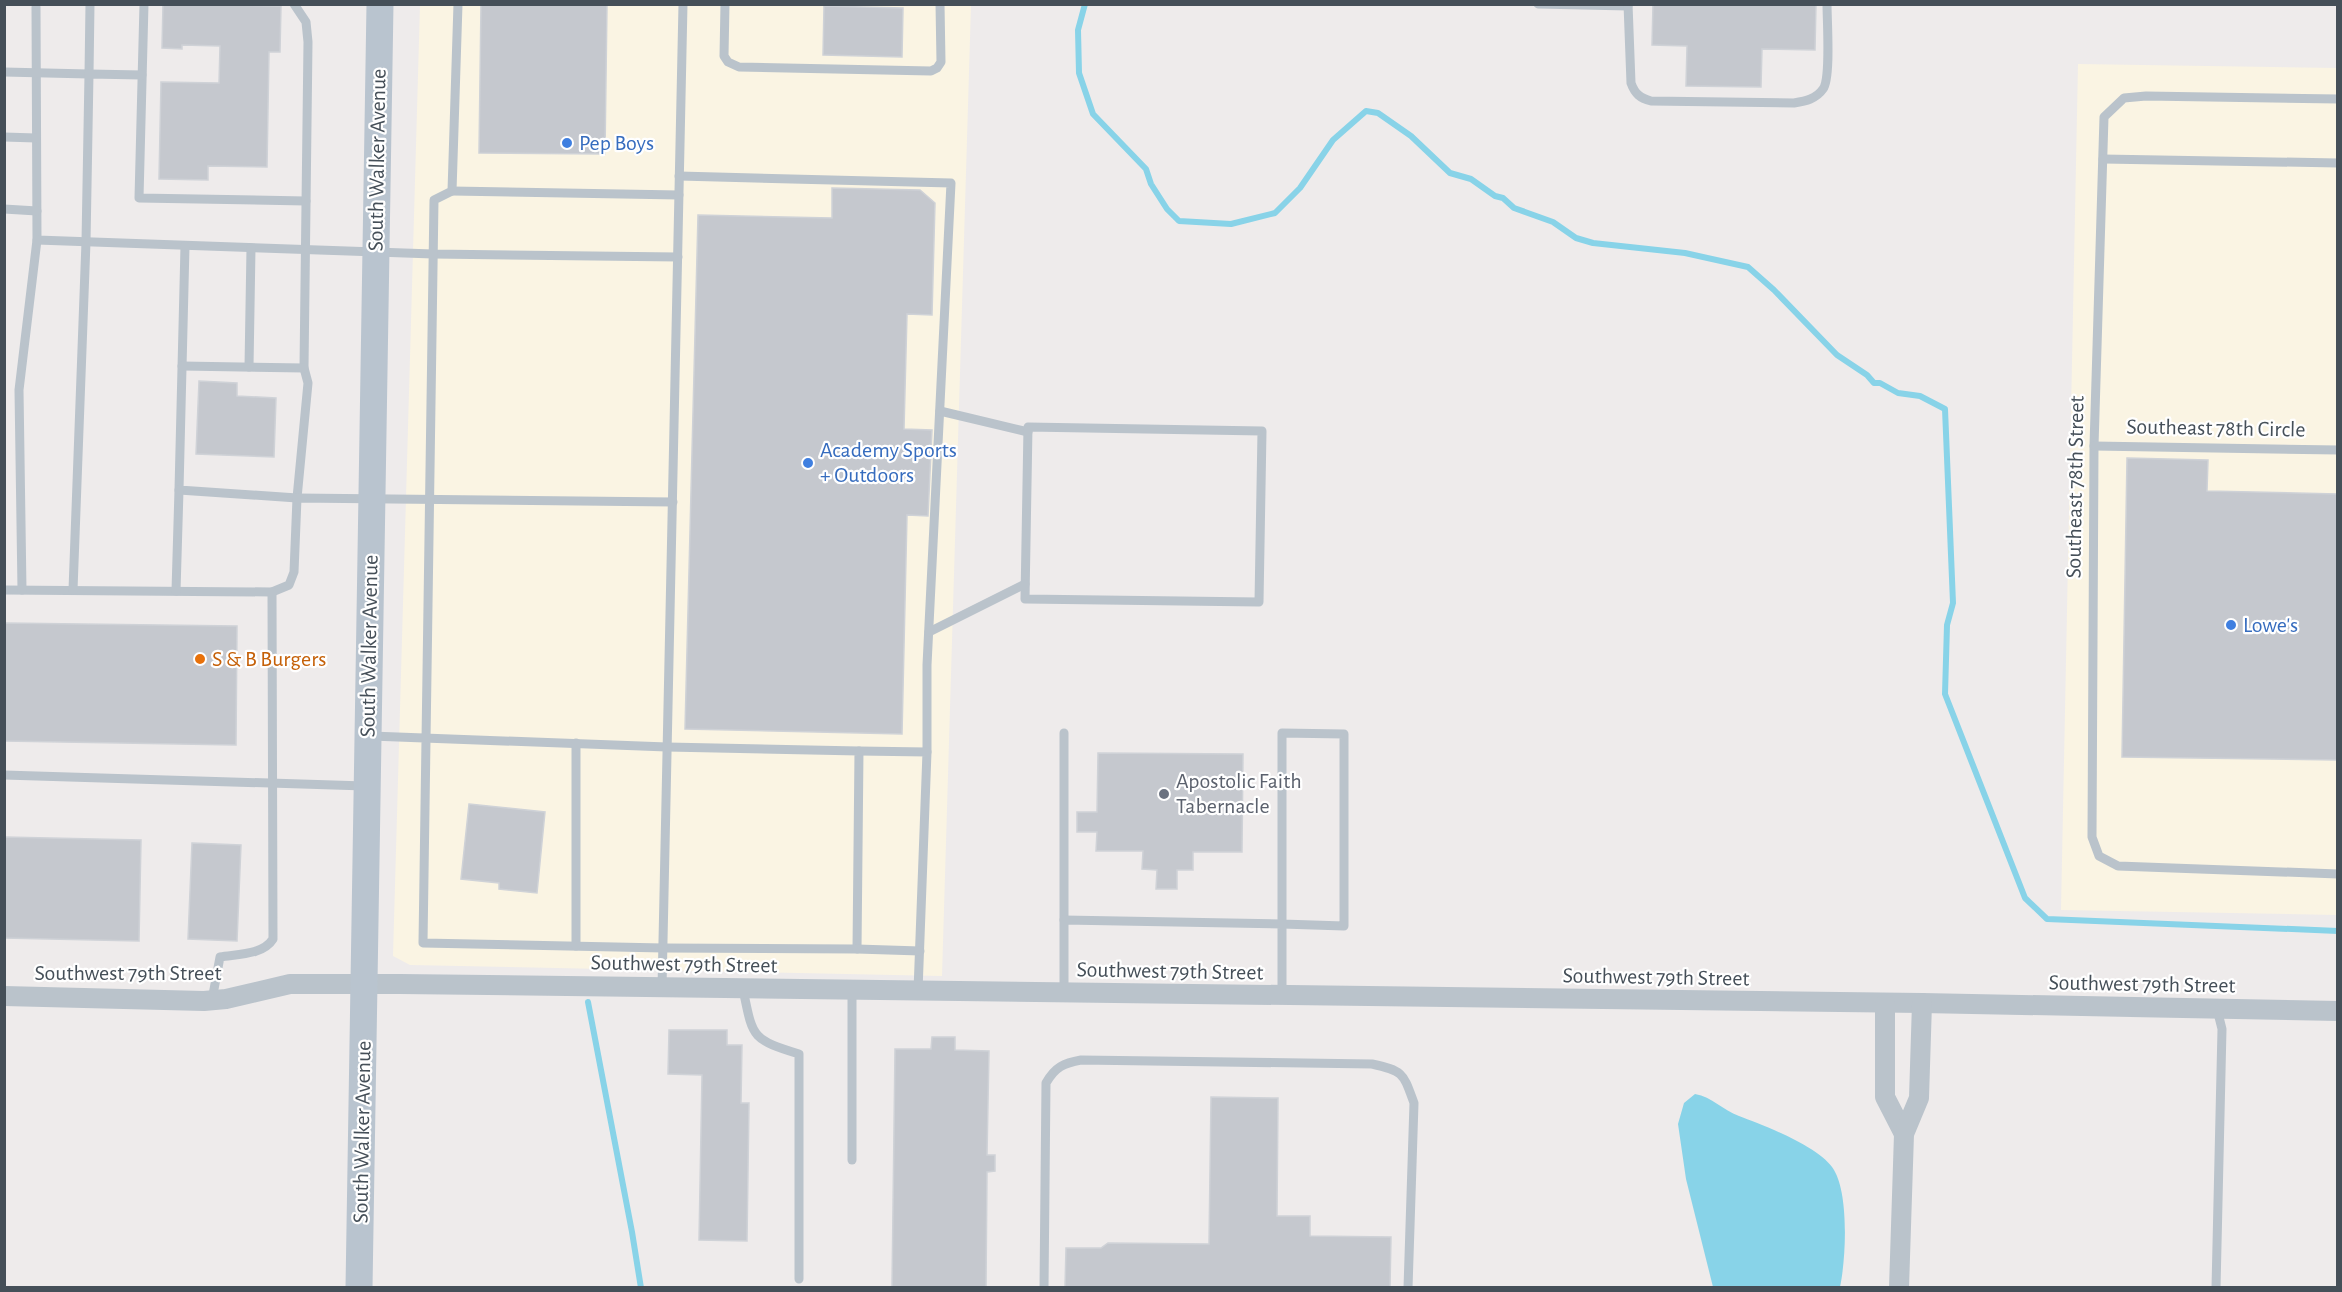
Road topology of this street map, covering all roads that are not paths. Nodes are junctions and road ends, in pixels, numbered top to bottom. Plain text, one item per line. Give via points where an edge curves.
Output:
1 (90, 4) edge
2 (144, 4) edge
3 (294, 4) edge
4 (380, 4) edge
5 (458, 4) edge
6 (683, 4) edge
7 (725, 4) edge
8 (940, 4) edge
9 (1538, 4) edge
10 (1827, 4) edge
11 (36, 5) edge
12 (1628, 5) edge
13 (4, 72) edge
14 (36, 73) junction
15 (89, 74) junction
16 (142, 75) junction
17 (2337, 99) edge
18 (4, 137) edge
19 (36, 138) junction
20 (2103, 159) junction
21 (2337, 163) edge
22 (680, 176) junction
23 (452, 191) junction
24 (679, 195) junction
25 (306, 201) junction
26 (4, 209) edge
27 (37, 211) junction
28 (38, 240) junction
29 (86, 242) junction
30 (185, 246) junction
31 (251, 248) junction
32 (305, 249) junction
33 (376, 251) junction
34 (433, 254) junction
35 (678, 257) junction
36 (182, 366) junction
37 (249, 367) junction
38 (304, 368) junction
39 (939, 411) junction
40 (1028, 432) junction
41 (2094, 446) junction
42 (2337, 450) edge
43 (179, 490) junction
44 (297, 498) junction
45 (372, 498) junction
46 (429, 499) junction
47 (673, 502) junction
48 (1025, 584) junction
49 (4, 590) edge
50 (22, 590) junction
51 (73, 590) junction
52 (176, 591) junction
53 (272, 592) junction
54 (929, 632) junction
55 (1064, 733) dead end
56 (367, 736) junction
57 (425, 737) junction
58 (576, 743) junction
59 (668, 747) junction
60 (860, 751) junction
61 (927, 752) junction
62 (4, 775) edge
63 (273, 783) junction
64 (366, 786) junction
65 (2337, 874) edge
66 (1064, 920) junction
67 (1282, 924) junction
68 (576, 946) junction
69 (663, 948) junction
70 (856, 949) junction
71 (920, 951) junction
72 (365, 984) junction
73 (662, 988) junction
74 (743, 989) junction
75 (852, 991) junction
76 (918, 992) junction
77 (1064, 994) junction
78 (4, 996) edge
79 (1282, 997) junction
80 (212, 1000) junction
81 (1885, 1004) junction
82 (1922, 1004) junction
83 (2217, 1009) junction
84 (2337, 1011) edge
85 (1904, 1134) junction
86 (852, 1160) dead end
87 (799, 1279) dead end
88 (359, 1287) edge
89 (1044, 1287) edge
90 (1408, 1287) edge
91 (1899, 1287) edge
92 (2216, 1287) edge

1 - 15 lane
2 - 16 lane
3 - 25 lane via 306,22 309,42
4 - 33 main road, South Walker Avenue
5 - 23 lane
6 - 22 lane
7 - 8 lane via 724,56 739,67 931,71 940,62
9 - 12 lane
10 - 12 lane via 1825,88 1808,101 1794,103 1651,102 1641,98 1631,83
11 - 14 lane
13 - 14 lane
14 - 15 lane
14 - 19 lane
15 - 16 lane
15 - 29 lane
16 - 25 lane via 139,198
17 - 20 lane, Southeast 78th Street via 2124,98 2104,117
18 - 19 lane
19 - 27 lane
20 - 21 lane
20 - 41 lane, Southeast 78th Street
22 - 24 lane
22 - 39 lane via 951,183
23 - 24 lane
23 - 34 lane via 434,200
24 - 35 lane
25 - 32 lane
26 - 27 lane
27 - 28 lane
28 - 29 lane
28 - 50 lane via 19,390
29 - 30 lane
29 - 51 lane
30 - 31 lane
30 - 36 lane
31 - 32 lane
31 - 37 lane
32 - 33 lane
32 - 38 lane
33 - 34 lane
33 - 45 main road, South Walker Avenue
34 - 35 lane
34 - 46 lane
35 - 47 lane
36 - 37 lane
36 - 43 lane
37 - 38 lane
38 - 44 lane via 308,383
39 - 40 lane
39 - 54 lane
40 - 48 lane
40 - 48 lane via 1028,427 1262,431 1259,603 1025,599
41 - 42 lane, Southeast 78th Circle
41 - 65 lane, Southeast 78th Street via 2092,837 2099,856 2118,866
43 - 44 lane
43 - 52 lane
44 - 45 lane
44 - 53 lane via 294,572 289,585
45 - 46 lane
45 - 56 main road, South Walker Avenue
46 - 47 lane
46 - 57 lane
47 - 59 lane
48 - 54 lane
49 - 50 lane
50 - 51 lane
51 - 52 lane
52 - 53 lane
53 - 63 lane
54 - 61 lane
55 - 66 lane
56 - 57 lane
56 - 64 main road, South Walker Avenue
57 - 58 lane
57 - 68 lane via 423,943
58 - 59 lane
58 - 68 lane
59 - 60 lane
59 - 69 lane
60 - 61 lane
60 - 70 lane
61 - 71 lane
62 - 63 lane
63 - 64 lane
63 - 80 lane via 273,939 269,946 255,952 220,957
64 - 72 main road, South Walker Avenue
66 - 67 lane
66 - 77 lane
67 - 67 lane via 1282,733 1344,734 1344,926
67 - 79 lane
68 - 69 lane
69 - 70 lane
69 - 73 lane
70 - 71 lane
71 - 76 lane
72 - 73 street, Southwest 79th Street
72 - 80 street, Southwest 79th Street via 290,984
72 - 88 main road, South Walker Avenue
73 - 74 street, Southwest 79th Street
74 - 75 street, Southwest 79th Street
74 - 87 lane via 751,1028 766,1044 799,1054
75 - 76 street, Southwest 79th Street
75 - 86 lane
76 - 77 street, Southwest 79th Street
77 - 79 street, Southwest 79th Street
78 - 80 street, Southwest 79th Street
79 - 81 street, Southwest 79th Street
81 - 82 street, Southwest 79th Street
81 - 85 street via 1885,1097
82 - 83 street, Southwest 79th Street
82 - 85 street via 1919,1098
83 - 84 street, Southwest 79th Street
83 - 92 lane via 2222,1029
85 - 91 street
89 - 90 lane via 1046,1083 1053,1070 1066,1062 1081,1060 1372,1064 1394,1069 1405,1077 1413,1103

